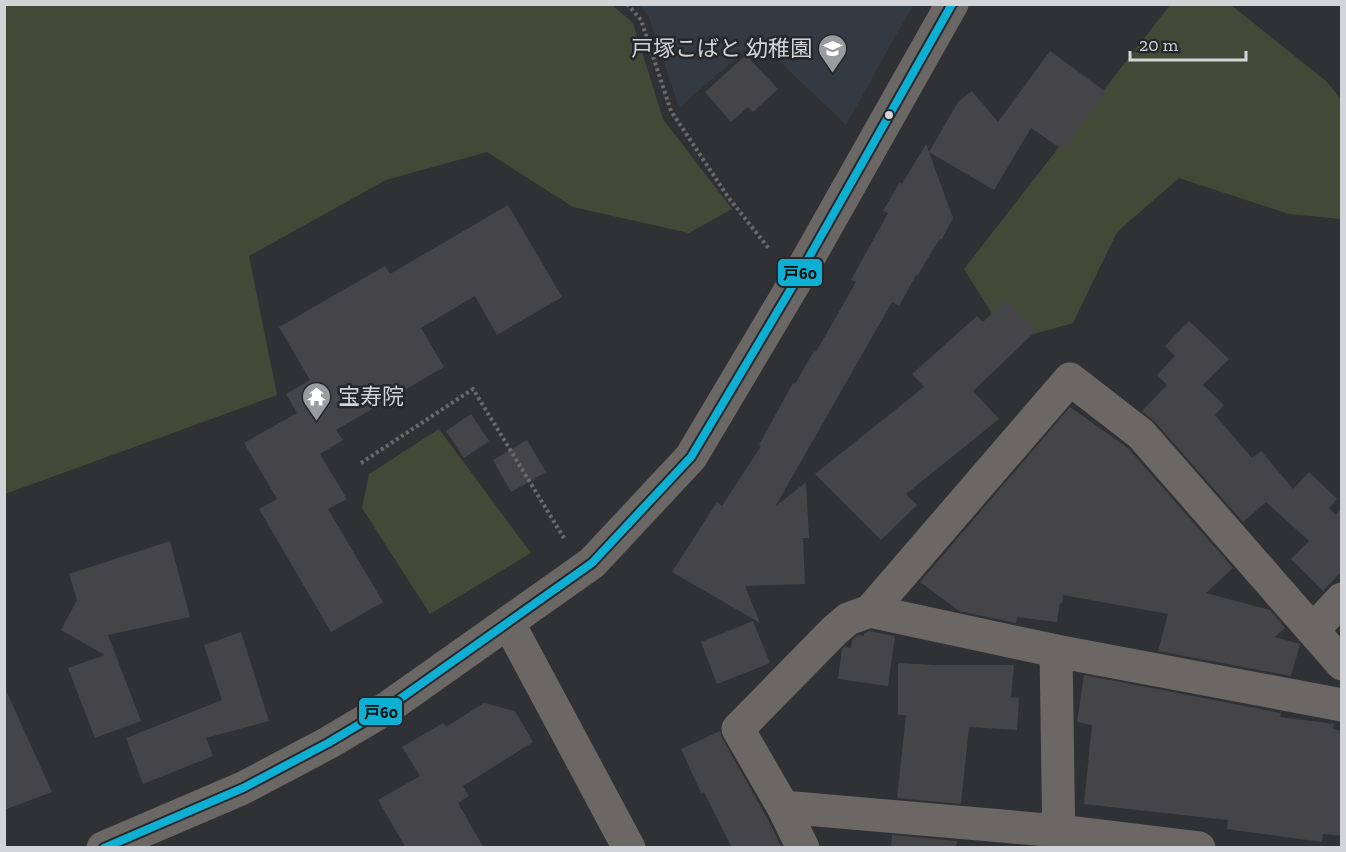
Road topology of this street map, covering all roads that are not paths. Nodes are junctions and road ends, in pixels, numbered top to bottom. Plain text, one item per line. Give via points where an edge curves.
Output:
1 (952, 4) edge
2 (1341, 599) edge
3 (870, 611) junction
4 (509, 624) junction
5 (1313, 630) junction
6 (1056, 651) junction
7 (1341, 664) edge
8 (1341, 705) edge
9 (783, 807) junction
10 (1059, 839) edge
11 (103, 848) edge
12 (629, 848) edge
13 (803, 848) edge
14 (1199, 848) edge

1 - 4 street via 691,457 592,563
2 - 5 street
3 - 5 street via 1070,379 1141,434
3 - 6 street
3 - 9 street via 848,619 834,631 738,729
4 - 11 street via 387,708 328,743 243,788
4 - 12 street
5 - 7 street
6 - 8 street
6 - 10 street
9 - 10 street
9 - 13 street
10 - 14 street

